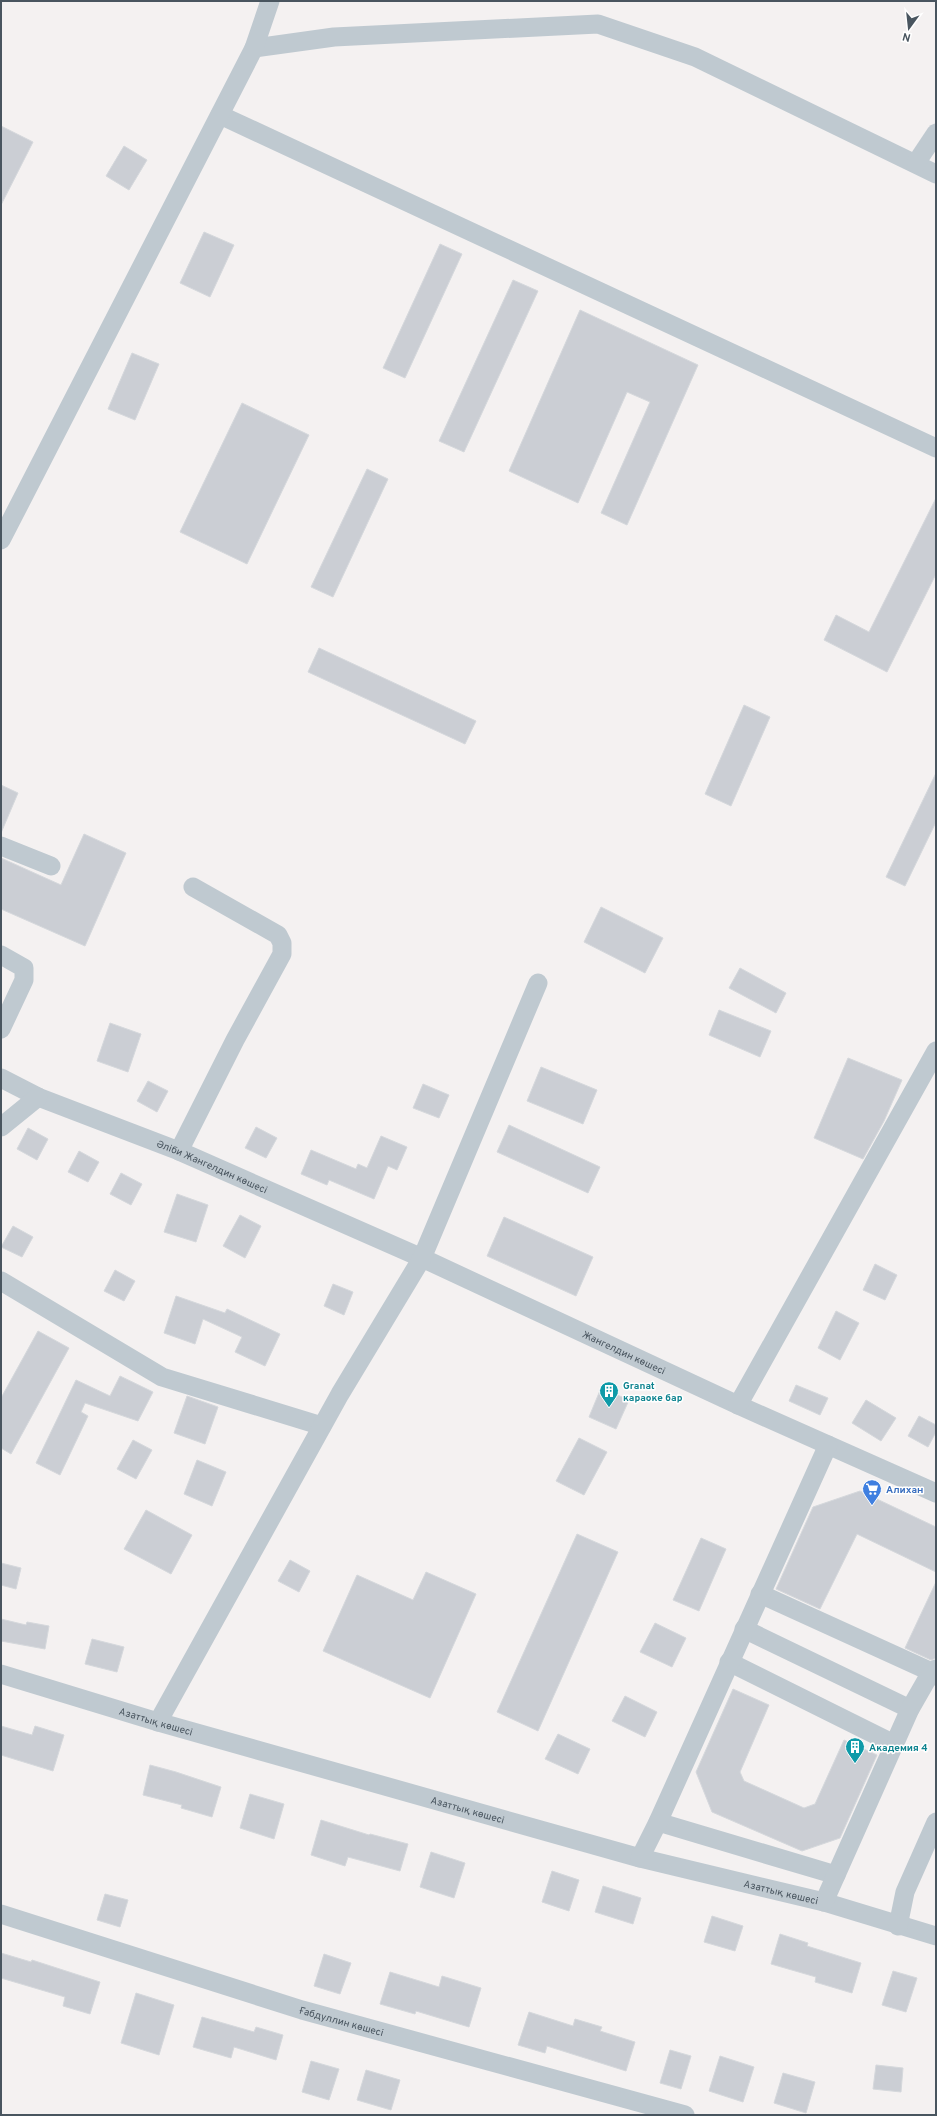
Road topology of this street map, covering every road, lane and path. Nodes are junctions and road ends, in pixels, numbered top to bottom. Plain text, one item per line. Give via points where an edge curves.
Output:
1 (270, 1) edge
2 (254, 48) junction
3 (220, 115) junction
4 (936, 133) edge
5 (916, 163) junction
6 (936, 174) edge
7 (936, 448) edge
8 (1, 540) edge
9 (1, 846) edge
10 (51, 866) dead end
11 (193, 887) dead end
12 (1, 955) edge
13 (538, 983) dead end
14 (1, 1028) edge
15 (936, 1051) edge
16 (1, 1078) edge
17 (38, 1097) junction
18 (1, 1127) edge
19 (179, 1151) junction
20 (422, 1258) junction
21 (1, 1281) edge
22 (738, 1405) junction
23 (322, 1426) junction
24 (828, 1445) junction
25 (936, 1493) edge
26 (760, 1594) junction
27 (744, 1629) junction
28 (729, 1662) junction
29 (935, 1672) edge
30 (1, 1674) edge
31 (910, 1709) junction
32 (158, 1722) junction
33 (894, 1744) junction
34 (658, 1822) junction
35 (936, 1822) edge
36 (640, 1858) junction
37 (836, 1875) junction
38 (824, 1902) junction
39 (1, 1914) edge
40 (898, 1926) junction
41 (936, 1936) edge
42 (685, 2115) edge

1 - 2 street
2 - 3 street
2 - 5 street via 334,37 598,24 696,57
3 - 7 street
3 - 8 street
4 - 5 street
5 - 6 street
9 - 10 street
11 - 19 street via 278,935 283,948
12 - 14 street via 24,968 24,980
13 - 20 street
15 - 22 street
16 - 17 street, Әліби Жангелдин көшесі
17 - 18 street
17 - 19 street, Әліби Жангелдин көшесі
19 - 20 street, Әліби Жангелдин көшесі
20 - 22 street, Жангелдин көшесі
20 - 23 street
21 - 23 street via 162,1377
22 - 24 street, Жангелдин көшесі
23 - 32 street
24 - 25 street, Жангелдин көшесі
24 - 26 street
26 - 27 street
26 - 29 street
27 - 28 street
27 - 31 street
28 - 33 street
28 - 34 street
29 - 31 street via 926,1680
30 - 32 street, Азаттық көшесі
31 - 33 street
32 - 36 street, Азаттық көшесі
33 - 37 street
34 - 36 street
34 - 37 street
35 - 40 street via 905,1892
36 - 38 street, Азаттық көшесі
37 - 38 street
38 - 40 street, Азаттық көшесі
39 - 42 street, Ғабдуллин көшесі via 302,2010
40 - 41 street, Азаттық көшесі

